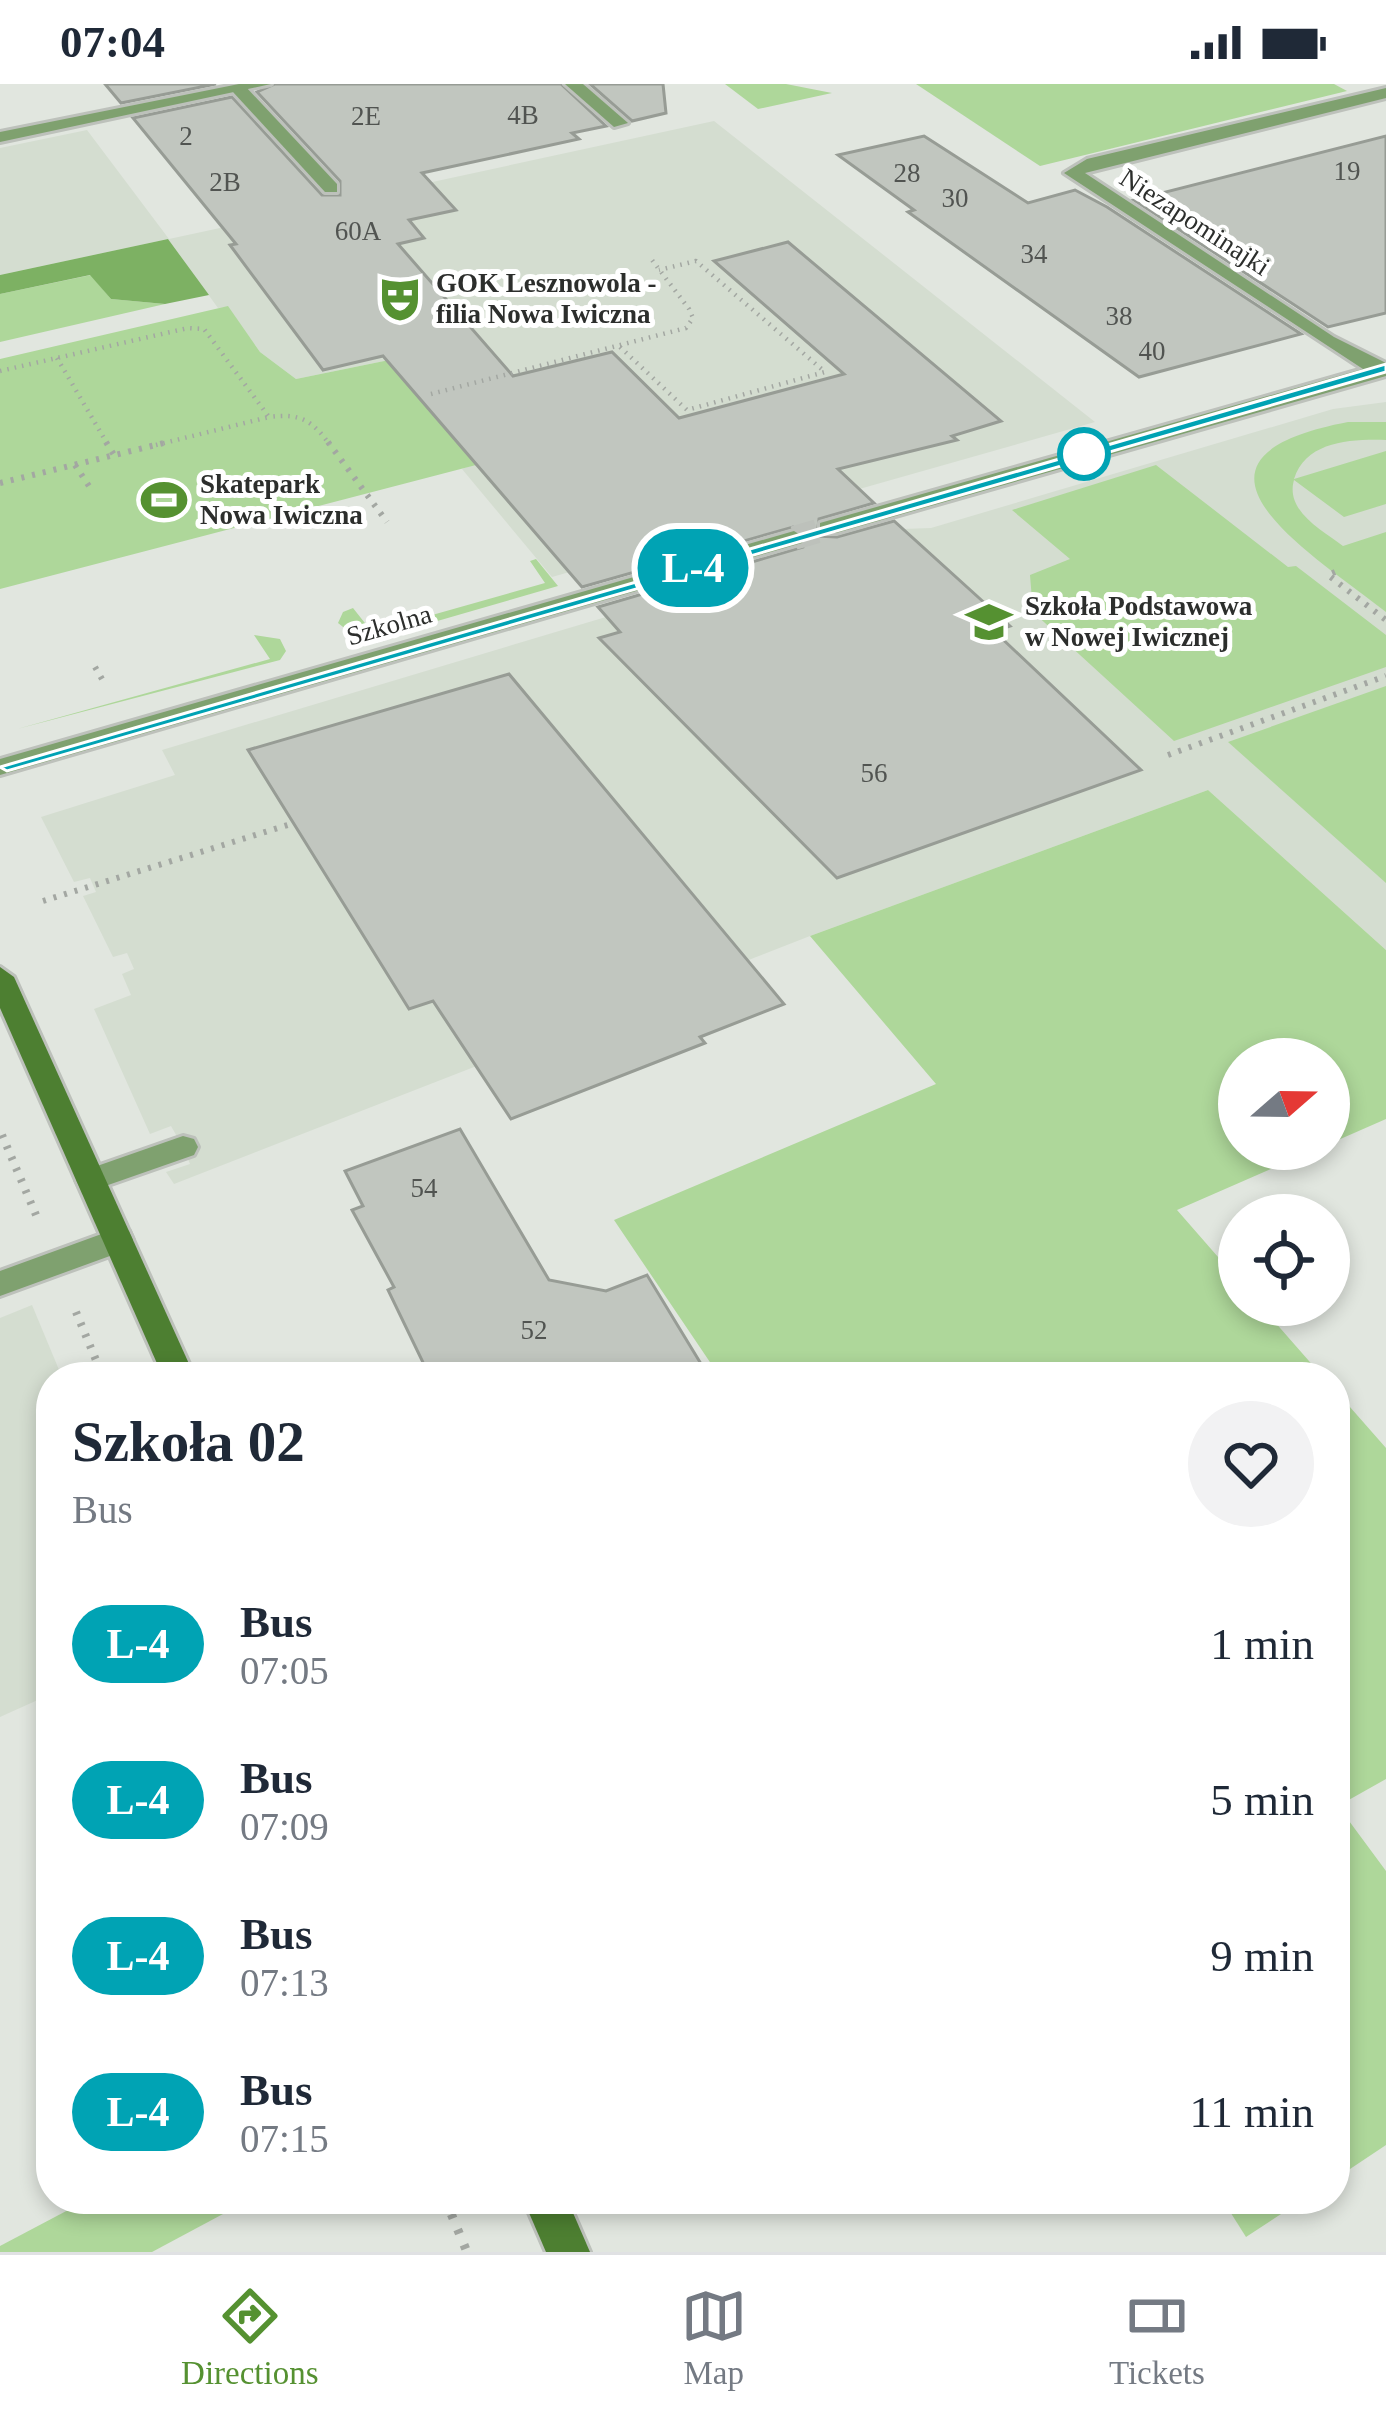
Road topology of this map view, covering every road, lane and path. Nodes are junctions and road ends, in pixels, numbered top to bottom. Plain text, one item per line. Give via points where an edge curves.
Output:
1 (262, 84) edge
2 (573, 84) edge
3 (239, 89) junction
4 (1386, 93) edge
5 (620, 123) dead end
6 (0, 137) edge
7 (331, 188) dead end
8 (652, 260) dead end
9 (658, 270) junction
10 (620, 346) junction
11 (57, 358) junction
12 (1384, 370) edge
13 (0, 371) edge
14 (431, 394) dead end
15 (269, 417) junction
16 (114, 455) junction
17 (75, 465) junction
18 (0, 483) edge
19 (89, 487) dead end
20 (387, 522) dead end
21 (828, 528) tunnel mouth
22 (794, 538) tunnel mouth
23 (1335, 572) dead end
24 (1386, 620) edge
25 (1386, 676) edge
26 (1168, 754) dead end
27 (0, 767) edge
28 (294, 823) dead end
29 (43, 901) dead end
30 (0, 977) edge
31 (183, 1147) dead end
32 (91, 1180) junction
33 (118, 1240) junction
34 (0, 1284) edge
35 (172, 1362) edge
36 (452, 2214) edge
37 (552, 2214) edge
38 (467, 2252) edge
39 (568, 2252) edge

1 - 3 street
2 - 5 street
3 - 6 street
3 - 7 street
4 - 12 street, Niezapominajki via 1073,173 1327,341
8 - 9 path
9 - 10 path via 692,323
9 - 10 path via 695,261 825,372 687,410
10 - 14 path
11 - 13 path
11 - 15 path via 204,329
11 - 16 path
12 - 21 street
15 - 16 path
15 - 20 path via 314,421
16 - 17 path
17 - 18 path
17 - 19 path
22 - 27 street, Szkolna
23 - 24 path via 1328,575
25 - 26 path
28 - 29 path
30 - 32 street
31 - 32 street
32 - 33 street
33 - 34 street
33 - 35 street
36 - 38 path
37 - 39 street

